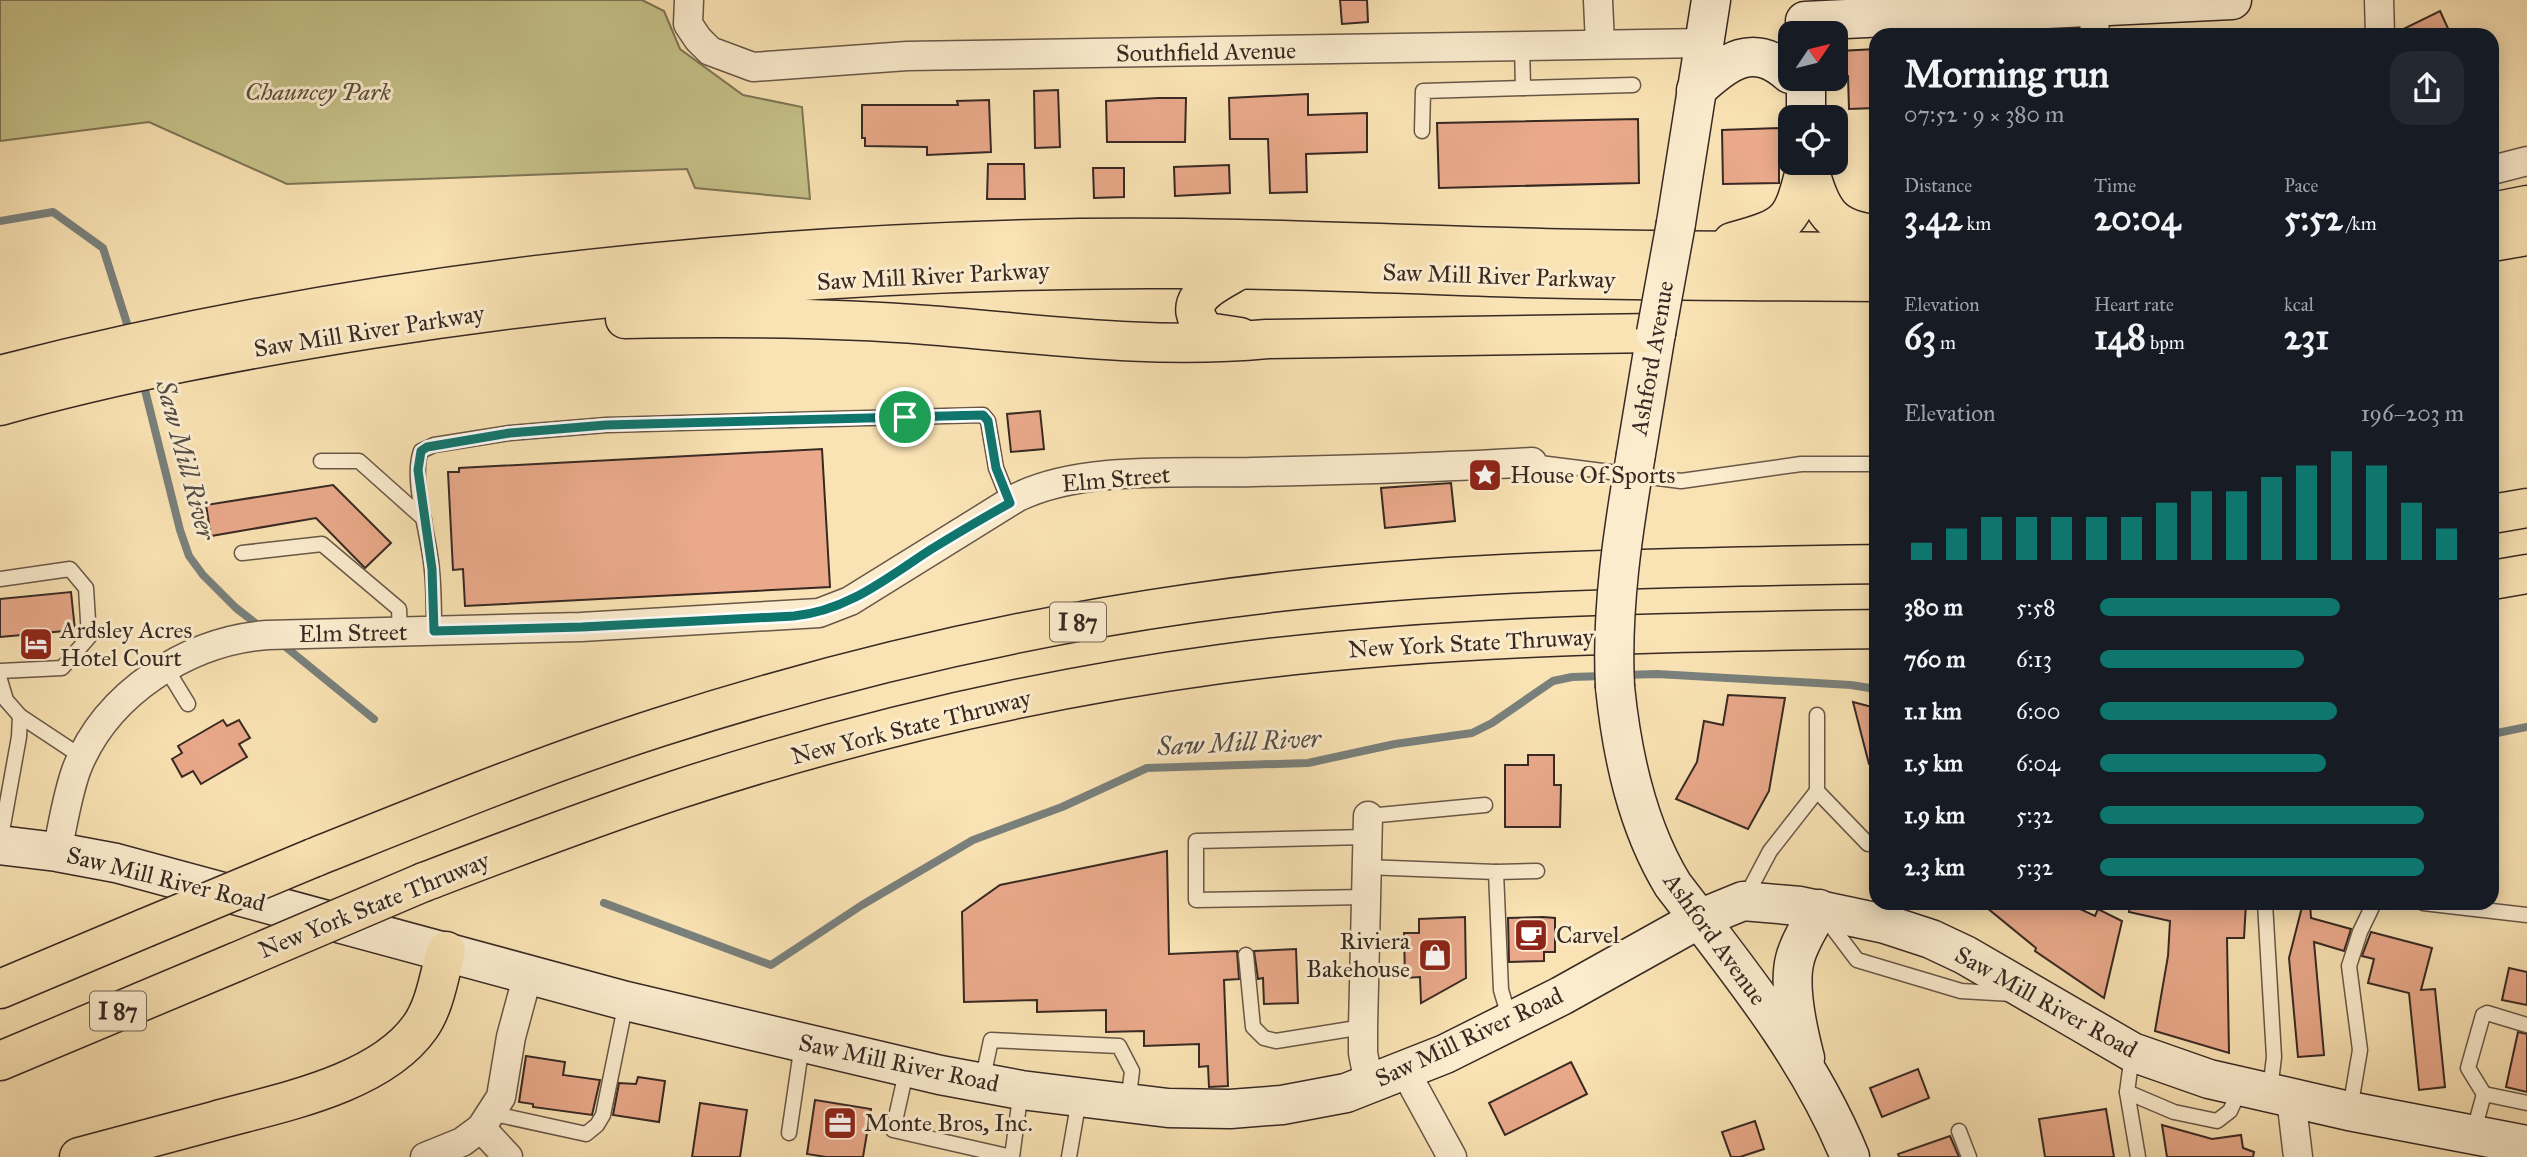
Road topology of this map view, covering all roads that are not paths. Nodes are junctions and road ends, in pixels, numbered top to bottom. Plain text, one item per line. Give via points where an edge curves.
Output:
1 (689, 0) edge
2 (1598, 0) edge
3 (1711, 0) edge
4 (2232, 0) edge
5 (2379, 0) edge
6 (2094, 14) edge
7 (1805, 18) edge
8 (2380, 28) edge
9 (1704, 43) junction
10 (1600, 44) junction
11 (1522, 45) junction
12 (1778, 67) edge
13 (1633, 85) dead end
14 (1523, 88) junction
15 (1696, 90) junction
16 (1422, 131) dead end
17 (2527, 161) edge
18 (2499, 168) edge
19 (1804, 175) edge
20 (1811, 175) edge
21 (2527, 205) edge
22 (2499, 211) edge
23 (1869, 233) edge
24 (2527, 236) edge
25 (1686, 237) junction
26 (2499, 241) edge
27 (1869, 250) edge
28 (1241, 270) junction
29 (1869, 282) edge
30 (413, 323) junction
31 (1641, 333) junction
32 (1266, 339) junction
33 (178, 348) junction
34 (101, 365) junction
35 (0, 375) edge
36 (0, 407) edge
37 (321, 461) dead end
38 (1532, 462) joint
39 (1869, 464) edge
40 (1010, 503) junction
41 (2527, 508) edge
42 (2499, 513) edge
43 (424, 519) junction
44 (242, 553) dead end
45 (1869, 564) edge
46 (2527, 574) edge
47 (0, 579) edge
48 (2499, 579) edge
49 (1869, 629) edge
50 (434, 631) junction
51 (400, 632) junction
52 (166, 668) junction
53 (0, 671) edge
54 (0, 680) edge
55 (188, 704) dead end
56 (1817, 715) dead end
57 (20, 716) junction
58 (82, 757) junction
59 (1817, 791) junction
60 (1485, 805) dead end
61 (1367, 827) junction
62 (0, 843) edge
63 (1868, 844) dead end
64 (57, 852) junction
65 (1365, 867) junction
66 (1537, 871) dead end
67 (1496, 872) junction
68 (1364, 897) junction
69 (1743, 901) junction
70 (1819, 909) junction
71 (2265, 910) edge
72 (2371, 910) edge
73 (2484, 910) edge
74 (2527, 915) edge
75 (1699, 919) junction
76 (446, 951) junction
77 (1246, 955) dead end
78 (528, 974) junction
79 (0, 989) edge
80 (626, 1000) junction
81 (1510, 1021) junction
82 (2527, 1025) edge
83 (1363, 1027) junction
84 (803, 1042) junction
85 (2132, 1052) junction
86 (0, 1061) edge
87 (907, 1067) junction
88 (1807, 1070) junction
89 (1405, 1072) junction
90 (981, 1083) junction
91 (1369, 1084) junction
92 (1021, 1090) junction
93 (2127, 1092) junction
94 (2267, 1093) junction
95 (2484, 1094) junction
96 (1079, 1097) junction
97 (2527, 1103) edge
98 (1128, 1104) junction
99 (2349, 1111) junction
100 (486, 1121) junction
101 (1959, 1131) dead end
102 (789, 1133) dead end
103 (2473, 1134) junction
104 (2527, 1145) edge
105 (79, 1157) edge
106 (425, 1157) edge
107 (508, 1157) edge
108 (1012, 1157) edge
109 (1069, 1157) edge
110 (1452, 1157) edge
111 (1850, 1157) edge
112 (1969, 1157) edge
113 (2138, 1157) edge
114 (2298, 1157) edge

1 - 11 street, Southfield Avenue via 688,24 698,40 710,51 753,67 907,56
2 - 10 street
3 - 9 main road, Ashford Avenue
4 - 6 main road
5 - 8 street
6 - 7 main road
9 - 10 street, Southfield Avenue
9 - 15 main road, Ashford Avenue
10 - 11 street, Southfield Avenue
11 - 14 lane
12 - 15 main road via 1771,60 1750,56 1729,63
13 - 14 lane
14 - 16 lane via 1423,91
15 - 25 main road, Ashford Avenue
17 - 18 street
19 - 25 highway via 1794,210 1779,225 1759,235
20 - 23 highway via 1829,216 1849,229
21 - 22 highway
24 - 26 highway
25 - 27 highway, Saw Mill River Parkway
25 - 31 main road, Ashford Avenue, bridge
25 - 33 highway, Saw Mill River Parkway via 1014,240 711,257 345,301
28 - 29 highway, Saw Mill River Parkway
28 - 30 highway, Saw Mill River Parkway via 873,277 595,299
28 - 32 highway via 1200,295 1196,318 1206,332 1219,336
30 - 32 highway via 782,319 1170,344
30 - 33 highway, Saw Mill River Parkway
31 - 32 highway
31 - 75 main road, Ashford Avenue, bridge via 1617,570 1615,687 1625,758 1647,833 1662,868
33 - 34 highway, Saw Mill River Parkway
34 - 35 highway, Saw Mill River Parkway
34 - 36 highway, Saw Mill River Parkway
37 - 43 lane via 359,461
38 - 39 lane via 1681,481 1801,464
38 - 40 street, Elm Street via 1093,476 1045,485
40 - 43 lane via 983,415 606,425 510,433 427,447 418,458
40 - 50 street, Elm Street via 850,601 819,612
41 - 42 highway
43 - 50 lane via 432,569
44 - 51 lane via 322,544 399,609
45 - 79 highway, I 87, bridge via 1464,574 1283,591 1101,617 923,653 746,700 568,758
46 - 48 highway
47 - 53 lane via 70,569 86,588 89,637 62,668
49 - 86 highway, New York State Thruway / I 87, bridge via 1492,638 1309,653 1126,679 944,716 765,763 592,819 424,882
50 - 51 street, Elm Street
51 - 52 street, Elm Street via 254,636 194,652
52 - 55 lane
52 - 58 street, Elm Street via 112,712
54 - 57 lane via 6,700
56 - 59 lane
57 - 58 lane
57 - 62 lane
58 - 64 street, Elm Street via 70,788
59 - 63 lane
59 - 69 lane via 1770,851
60 - 61 lane
61 - 65 street
61 - 68 lane via 1196,841 1196,900
62 - 64 main road, Saw Mill River Road
64 - 76 main road, Saw Mill River Road via 171,877
65 - 67 lane
65 - 68 street
66 - 67 lane
67 - 81 lane via 1501,990
68 - 83 street
69 - 70 main road, Saw Mill River Road
69 - 75 main road, Saw Mill River Road
70 - 85 main road, Saw Mill River Road via 1931,939
70 - 88 main road via 1794,962 1799,1036
71 - 94 lane via 2274,1057
72 - 99 lane via 2349,966 2360,1050
73 - 74 lane
75 - 81 main road, Saw Mill River Road
75 - 88 main road, Ashford Avenue
76 - 78 main road, Saw Mill River Road
76 - 105 highway via 421,1026 366,1071 281,1102
77 - 83 lane via 1253,1027 1264,1038 1276,1041
78 - 80 main road, Saw Mill River Road
78 - 100 street via 501,1097
80 - 84 main road, Saw Mill River Road
80 - 100 lane via 603,1115 592,1131 586,1134
81 - 89 main road, Saw Mill River Road
82 - 95 lane via 2483,1015 2468,1068
83 - 91 street
84 - 87 main road, Saw Mill River Road
84 - 102 lane
85 - 93 lane
85 - 94 main road, Saw Mill River Road
87 - 90 main road, Saw Mill River Road
87 - 108 lane via 893,1130
88 - 111 main road, Ashford Avenue
89 - 91 main road, Saw Mill River Road
89 - 110 street
90 - 92 main road, Saw Mill River Road
90 - 98 lane via 991,1040 1119,1046 1132,1071
91 - 98 main road, Saw Mill River Road via 1282,1105 1168,1108
92 - 96 main road, Saw Mill River Road
92 - 108 lane
93 - 94 lane via 2174,1112 2217,1121
93 - 113 lane
94 - 99 main road, Saw Mill River Road
94 - 114 street
95 - 97 lane
95 - 103 lane
96 - 98 main road, Saw Mill River Road
96 - 109 lane
99 - 103 main road, Saw Mill River Road
100 - 106 street via 462,1142
100 - 107 street
101 - 112 lane
103 - 104 main road, Saw Mill River Road

